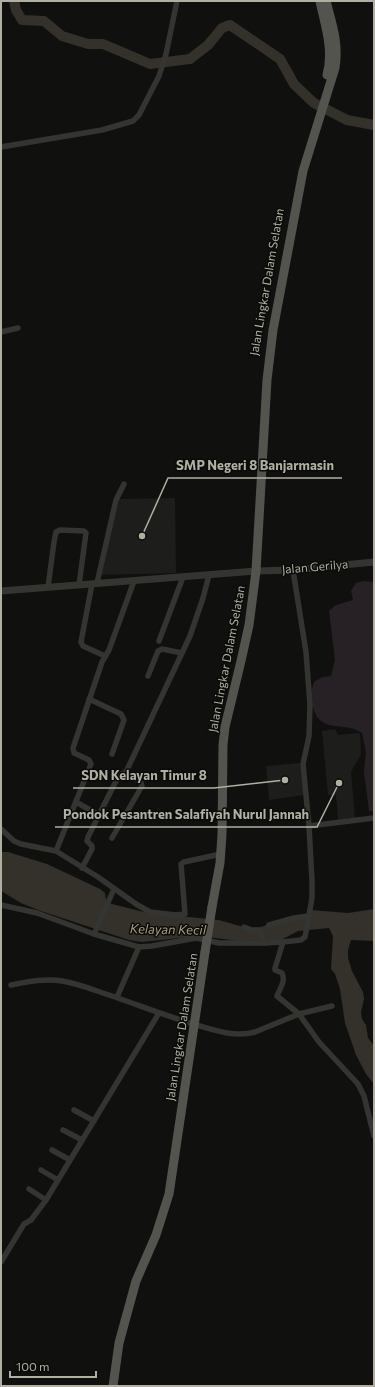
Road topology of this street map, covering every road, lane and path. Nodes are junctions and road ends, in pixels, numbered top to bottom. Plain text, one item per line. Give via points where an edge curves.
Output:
1 (177, 1) edge
2 (320, 1) edge
3 (326, 1) edge
4 (324, 99) junction
5 (1, 147) edge
6 (18, 328) dead end
7 (1, 332) edge
8 (124, 484) dead end
9 (374, 562) edge
10 (293, 570) junction
11 (256, 571) junction
12 (209, 575) junction
13 (182, 577) junction
14 (134, 580) junction
15 (95, 584) junction
16 (79, 585) junction
17 (48, 587) junction
18 (1, 591) edge
19 (159, 641) dead end
20 (182, 653) junction
21 (105, 656) junction
22 (148, 676) dead end
23 (89, 699) junction
24 (112, 754) dead end
25 (126, 772) junction
26 (76, 802) junction
27 (99, 815) junction
28 (374, 818) edge
29 (309, 826) junction
30 (1, 829) edge
31 (112, 838) dead end
32 (56, 851) junction
33 (220, 854) junction
34 (82, 868) junction
35 (114, 889) junction
36 (1, 906) edge
37 (309, 916) junction
38 (269, 925) dead end
39 (244, 927) dead end
40 (94, 933) junction
41 (283, 942) junction
42 (264, 943) junction
43 (139, 947) junction
44 (11, 985) dead end
45 (117, 997) junction
46 (332, 1006) dead end
47 (159, 1013) junction
48 (300, 1014) junction
49 (194, 1024) junction
50 (74, 1110) dead end
51 (94, 1121) junction
52 (64, 1130) dead end
53 (374, 1136) edge
54 (82, 1140) junction
55 (52, 1150) dead end
56 (70, 1160) junction
57 (41, 1170) dead end
58 (58, 1180) junction
59 (29, 1189) dead end
60 (46, 1200) junction
61 (1, 1262) edge
62 (113, 1386) edge

1 - 5 street via 166,54 139,116 132,121 102,130
2 - 4 main road, Jalan Lingkar Dalam Selatan via 330,47 330,67
3 - 4 main road, Jalan Lingkar Dalam Selatan via 337,43 337,57
4 - 11 main road, Jalan Lingkar Dalam Selatan via 303,171 273,330 267,380
6 - 7 street
8 - 15 street via 116,500
9 - 10 street, Jalan Gerilya
10 - 11 street, Jalan Gerilya
10 - 29 street via 308,674 310,722 303,764
11 - 12 street, Jalan Gerilya
11 - 33 main road, Jalan Lingkar Dalam Selatan via 241,661 224,727
12 - 13 street, Jalan Gerilya
12 - 20 street
13 - 14 street, Jalan Gerilya
13 - 19 street
14 - 15 street, Jalan Gerilya
14 - 21 street
15 - 16 street, Jalan Gerilya
15 - 21 street via 81,642 83,646
16 - 17 street, Jalan Gerilya
16 - 17 street via 86,533 60,530 56,532
17 - 18 street, Jalan Gerilya
20 - 22 street via 162,649 158,651
20 - 25 street
21 - 23 street
23 - 24 street via 123,717
23 - 26 street via 72,751 89,760 91,764
25 - 27 street via 121,774
25 - 31 street via 142,783 142,786
26 - 27 street
26 - 32 street
27 - 34 street via 88,837 87,841 92,847
28 - 29 street
29 - 37 street via 312,881
30 - 32 street via 21,844
32 - 34 street
33 - 35 street via 181,864 186,914 184,915 150,912
33 - 49 main road, Jalan Lingkar Dalam Selatan, bridge
34 - 35 street
35 - 40 street
36 - 40 street via 37,913
37 - 38 street
37 - 41 street via 305,937
39 - 42 street via 260,930
40 - 43 street
41 - 42 street
41 - 48 street via 275,968 284,978 277,996
42 - 43 street via 219,943 196,938
43 - 45 street
44 - 45 street via 61,980
45 - 47 street
46 - 48 street
47 - 49 street
47 - 51 street
48 - 49 street via 249,1034 230,1034
48 - 53 street via 329,1054 358,1084 364,1096
49 - 62 main road, Jalan Lingkar Dalam Selatan via 169,1194 134,1289 119,1343
50 - 51 street
51 - 54 street
52 - 54 street
54 - 56 street
55 - 56 street
56 - 58 street
57 - 58 street
58 - 60 street
59 - 60 street
60 - 61 street via 24,1224

